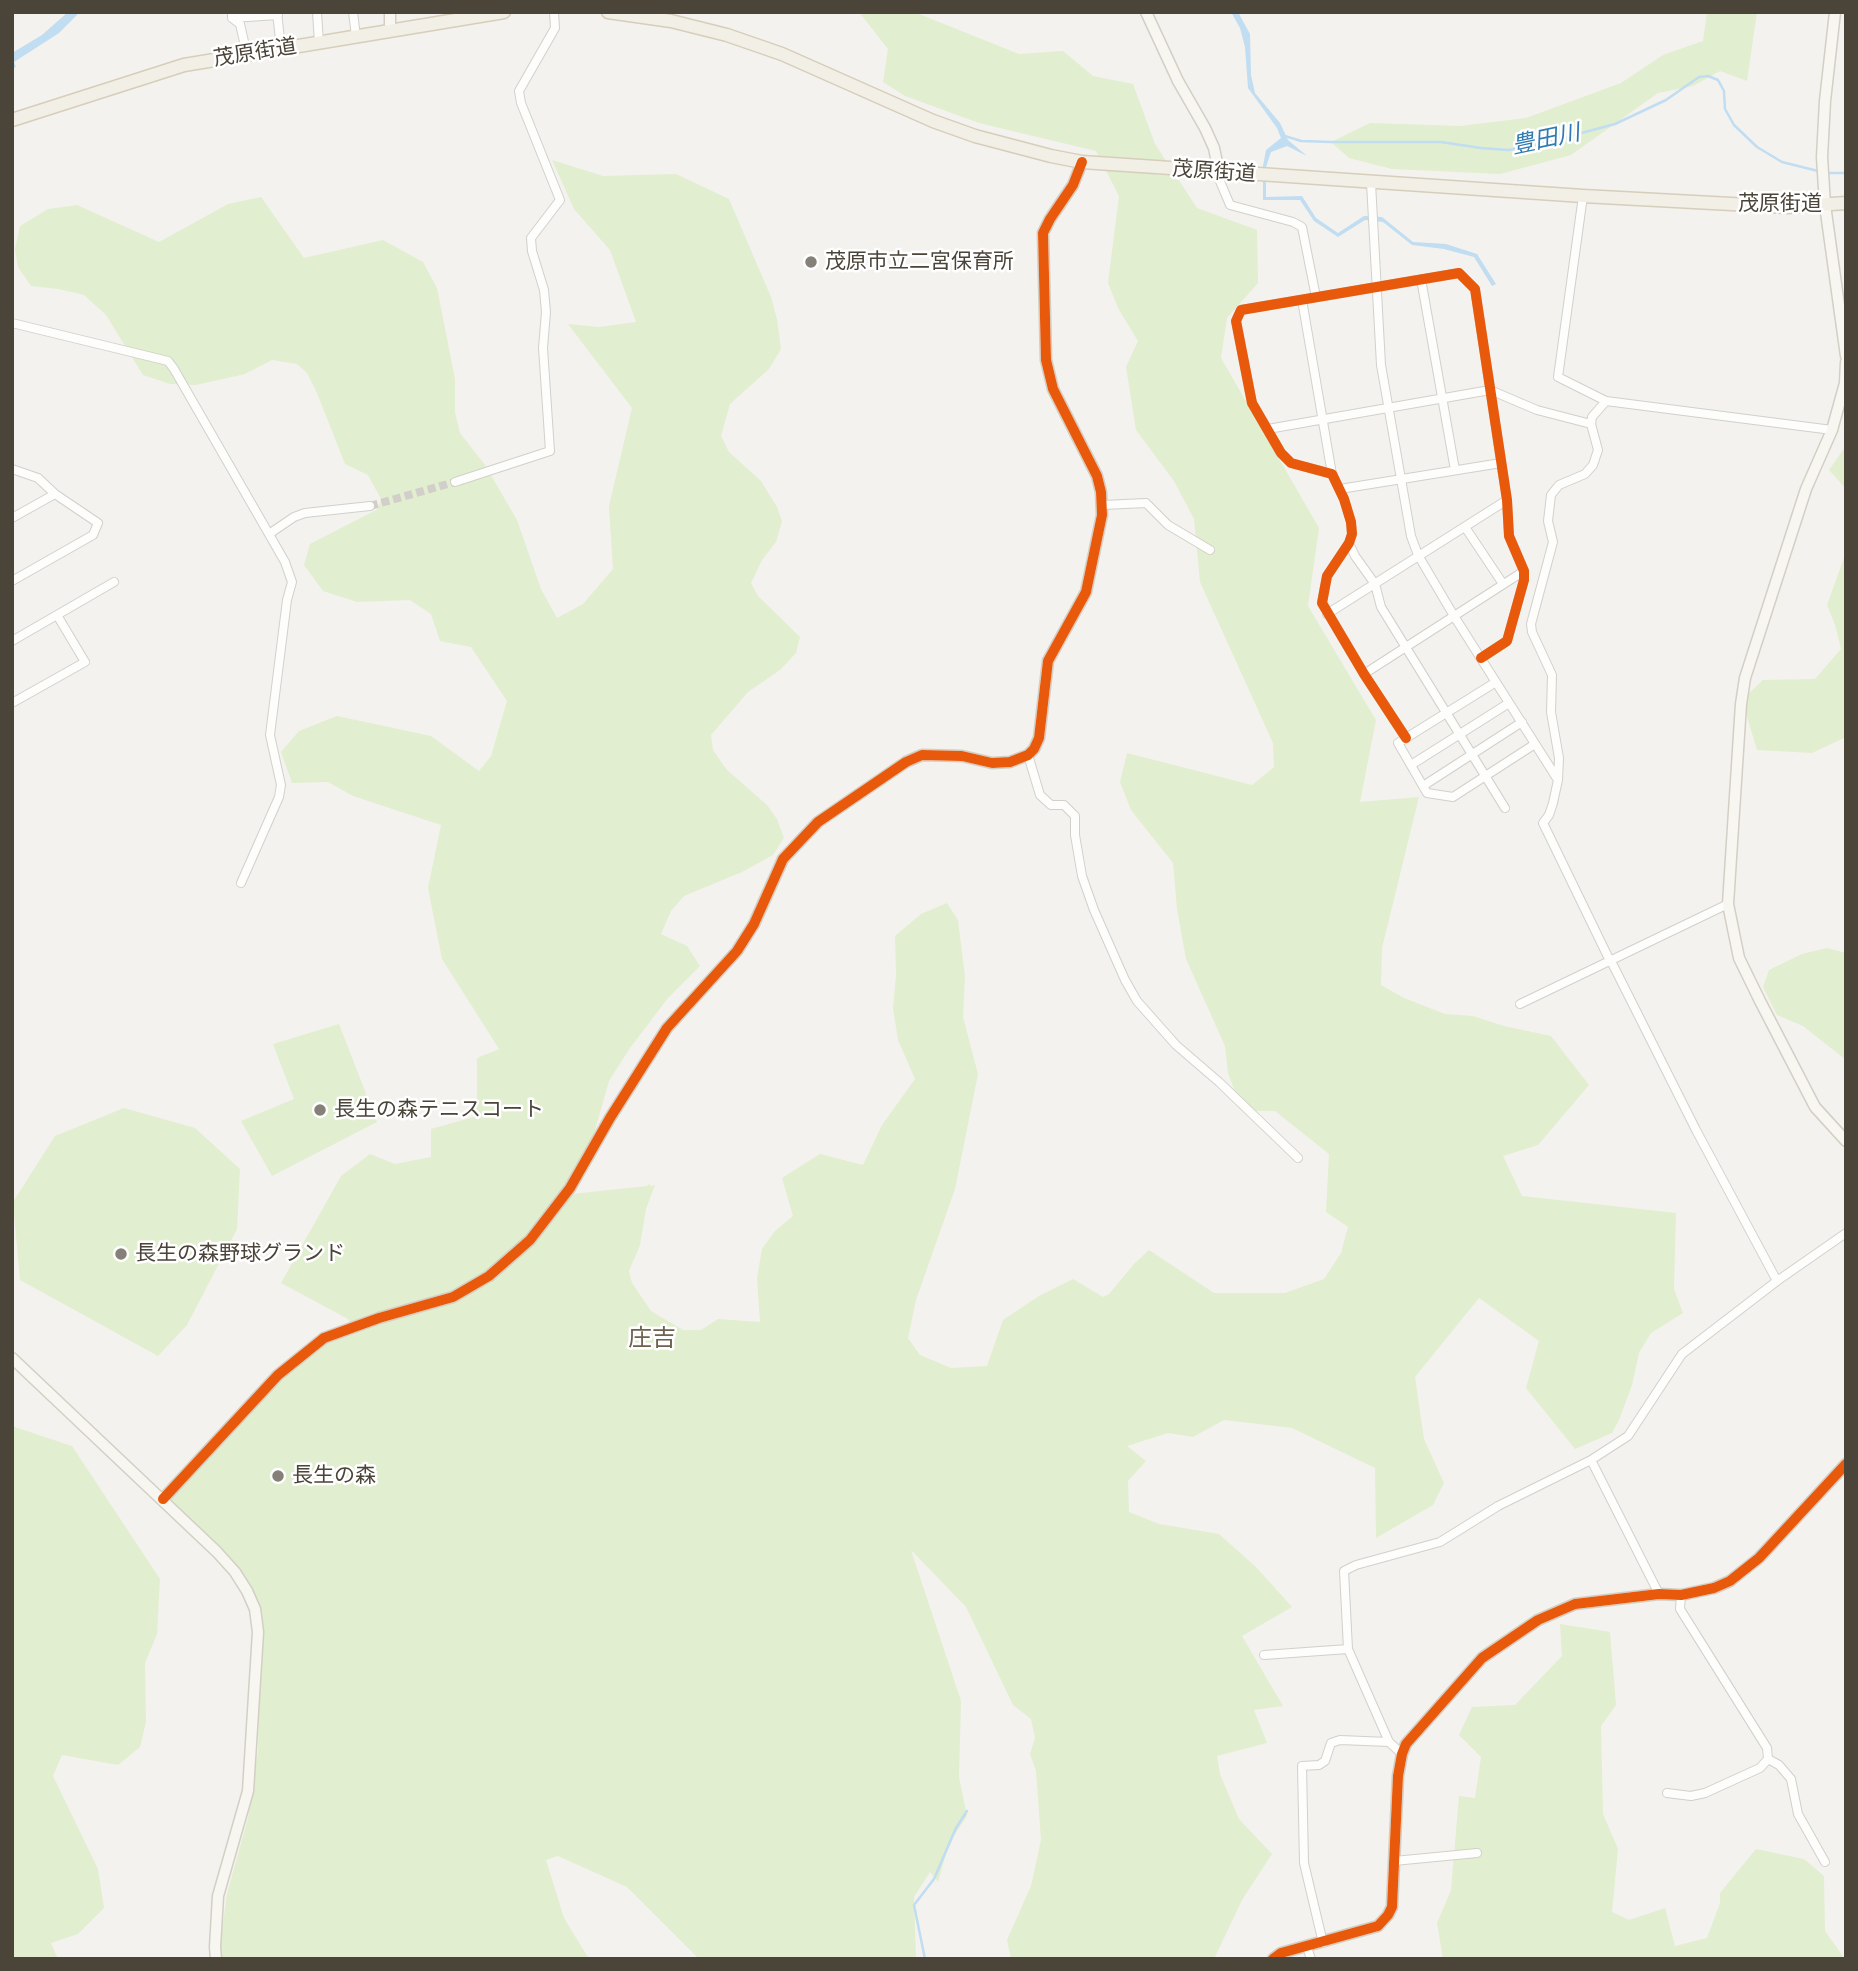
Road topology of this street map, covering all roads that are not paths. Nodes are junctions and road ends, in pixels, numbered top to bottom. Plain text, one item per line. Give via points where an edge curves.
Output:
1 (317, 12) edge
2 (354, 12) edge
3 (390, 12) edge
4 (504, 12) edge
5 (554, 12) edge
6 (608, 12) edge
7 (1146, 12) edge
8 (1835, 12) edge
9 (278, 13) edge
10 (232, 15) edge
11 (390, 31) junction
12 (356, 37) junction
13 (319, 43) junction
14 (281, 49) junction
15 (247, 55) junction
16 (12, 120) edge
17 (1082, 162) junction
18 (1219, 172) junction
19 (1371, 183) junction
20 (1583, 196) junction
21 (1846, 203) edge
22 (1825, 205) junction
23 (1421, 279) junction
24 (1376, 286) junction
25 (1316, 297) junction
26 (1302, 300) junction
27 (12, 323) edge
28 (1846, 356) edge
29 (1846, 362) edge
30 (1490, 390) junction
31 (1442, 397) junction
32 (1606, 401) junction
33 (1387, 408) junction
34 (1323, 418) junction
35 (1591, 424) junction
36 (1268, 429) junction
37 (1832, 430) junction
38 (1501, 463) junction
39 (12, 469) edge
40 (1455, 470) junction
41 (1332, 474) junction
42 (1400, 479) junction
43 (455, 482) tunnel mouth
44 (1340, 489) junction
45 (55, 494) junction
46 (1507, 500) junction
47 (1103, 505) junction
48 (370, 506) tunnel mouth
49 (12, 518) edge
50 (1465, 527) junction
51 (269, 534) junction
52 (1349, 543) junction
53 (1210, 550) dead end
54 (1418, 555) junction
55 (1524, 571) junction
56 (12, 582) edge
57 (114, 582) dead end
58 (1375, 584) junction
59 (1503, 584) junction
60 (1327, 614) junction
61 (57, 615) junction
62 (1454, 616) junction
63 (12, 641) edge
64 (1406, 647) junction
65 (1481, 658) junction
66 (1364, 674) junction
67 (1496, 681) junction
68 (12, 703) edge
69 (1509, 703) junction
70 (1446, 713) junction
71 (1522, 722) junction
72 (1460, 736) junction
73 (1406, 738) junction
74 (1535, 744) junction
75 (1028, 755) junction
76 (1472, 755) junction
77 (1411, 765) junction
78 (1485, 775) junction
79 (1558, 780) junction
80 (1423, 786) junction
81 (1505, 808) dead end
82 (241, 883) dead end
83 (1728, 904) junction
84 (1610, 961) junction
85 (1520, 1003) dead end
86 (1846, 1141) edge
87 (1298, 1158) dead end
88 (1846, 1233) edge
89 (1777, 1280) junction
90 (12, 1358) edge
91 (1591, 1460) junction
92 (1846, 1464) edge
93 (163, 1499) junction
94 (1659, 1594) junction
95 (1681, 1595) junction
96 (1348, 1649) junction
97 (1264, 1656) dead end
98 (1389, 1742) junction
99 (1402, 1754) junction
100 (1768, 1759) junction
101 (1667, 1794) dead end
102 (1477, 1853) dead end
103 (1394, 1861) junction
104 (1825, 1862) dead end
105 (1322, 1943) junction
106 (1307, 1947) junction
107 (216, 1959) edge
108 (1273, 1959) edge
109 (1311, 1959) edge

1 - 13 street
2 - 12 street
3 - 11 street
4 - 11 main road, 茂原街道
5 - 43 street via 555,28 519,91 560,200 531,238 546,312 543,348 550,452
6 - 17 main road, 茂原街道 via 727,35 782,54 933,121
7 - 18 street via 1210,138
8 - 22 street via 1822,157
9 - 10 street
9 - 14 street
10 - 15 street via 240,24
11 - 12 main road, 茂原街道
12 - 13 main road, 茂原街道
13 - 14 main road, 茂原街道
14 - 15 main road, 茂原街道
15 - 16 main road, 茂原街道 via 184,65
17 - 18 main road, 茂原街道
17 - 47 street via 1043,233 1046,360 1053,389 1097,476
18 - 19 main road, 茂原街道
18 - 25 street via 1230,205 1302,228
19 - 20 main road, 茂原街道
19 - 24 street
20 - 22 main road, 茂原街道
20 - 32 street via 1558,377
21 - 22 main road, 茂原街道
22 - 28 street
23 - 24 street
23 - 30 street via 1459,273 1475,289
23 - 31 street
24 - 25 street
24 - 33 street
25 - 26 street
26 - 34 street
26 - 36 street via 1241,310 1236,321 1252,403
27 - 51 street via 167,361
29 - 37 street
30 - 31 street
30 - 35 street via 1537,410
30 - 38 street
31 - 33 street
31 - 40 street
32 - 35 street
32 - 37 street
33 - 34 street
33 - 42 street
34 - 36 street
34 - 41 street
35 - 79 street via 1598,450 1593,465 1551,495 1548,521 1553,542 1531,624 1552,676
36 - 41 street via 1291,463
37 - 83 street via 1806,489 1745,678
38 - 40 street
38 - 46 street
39 - 45 street via 38,478
40 - 42 street
41 - 44 street
42 - 44 street
42 - 54 street
44 - 52 street via 1351,522
45 - 49 street
45 - 56 street via 98,523 93,535
46 - 50 street
46 - 55 street via 1509,536
47 - 53 street via 1146,503 1168,525
47 - 75 street via 1086,592 1048,661 1039,738
48 - 51 street via 305,513
50 - 54 street
50 - 59 street
51 - 82 street via 292,582 271,734 281,785
52 - 58 street
52 - 60 street via 1324,584 1322,603
54 - 58 street
54 - 62 street
55 - 59 street
55 - 65 street via 1507,641
57 - 61 street
58 - 60 street
58 - 64 street via 1381,607
59 - 62 street
60 - 66 street
61 - 63 street
61 - 68 street via 85,662
62 - 64 street
62 - 65 street
64 - 66 street
64 - 70 street
65 - 67 street
66 - 73 street
67 - 69 street
67 - 70 street
69 - 71 street
69 - 72 street
70 - 72 street
70 - 73 street
71 - 74 street
71 - 76 street
72 - 76 street
72 - 77 street
73 - 77 street via 1398,743
74 - 78 street
74 - 79 street
75 - 87 street via 1040,795 1051,804 1064,805 1075,816 1082,876 1137,1001 1176,1045
75 - 93 street via 992,762 922,755 818,822 783,859 737,951 667,1028 570,1188 530,1240 489,1276 453,1297 324,1338 278,1376
76 - 78 street
76 - 80 street
77 - 80 street
78 - 80 street via 1453,797 1427,793
78 - 81 street
79 - 84 street via 1543,823
83 - 84 street
83 - 86 street via 1739,958 1760,1001 1815,1107
84 - 85 street
84 - 89 street
88 - 89 street
89 - 91 street via 1682,1354 1628,1436
90 - 93 street
91 - 94 street
91 - 96 street via 1498,1506 1440,1542 1344,1571
92 - 95 street via 1743,1572 1714,1588
93 - 107 street via 235,1572 255,1609 258,1632 248,1791 218,1896
94 - 95 street
94 - 99 street via 1575,1604 1528,1627 1469,1671
95 - 100 street via 1680,1609 1767,1748
96 - 97 street
96 - 98 street
98 - 99 street
98 - 105 street via 1340,1740 1331,1743 1325,1761 1302,1766 1304,1863
99 - 103 street
100 - 101 street via 1760,1768 1705,1793
100 - 104 street via 1791,1779 1798,1814
102 - 103 street
103 - 105 street via 1392,1907 1384,1921
105 - 106 street
106 - 108 street
106 - 109 street

